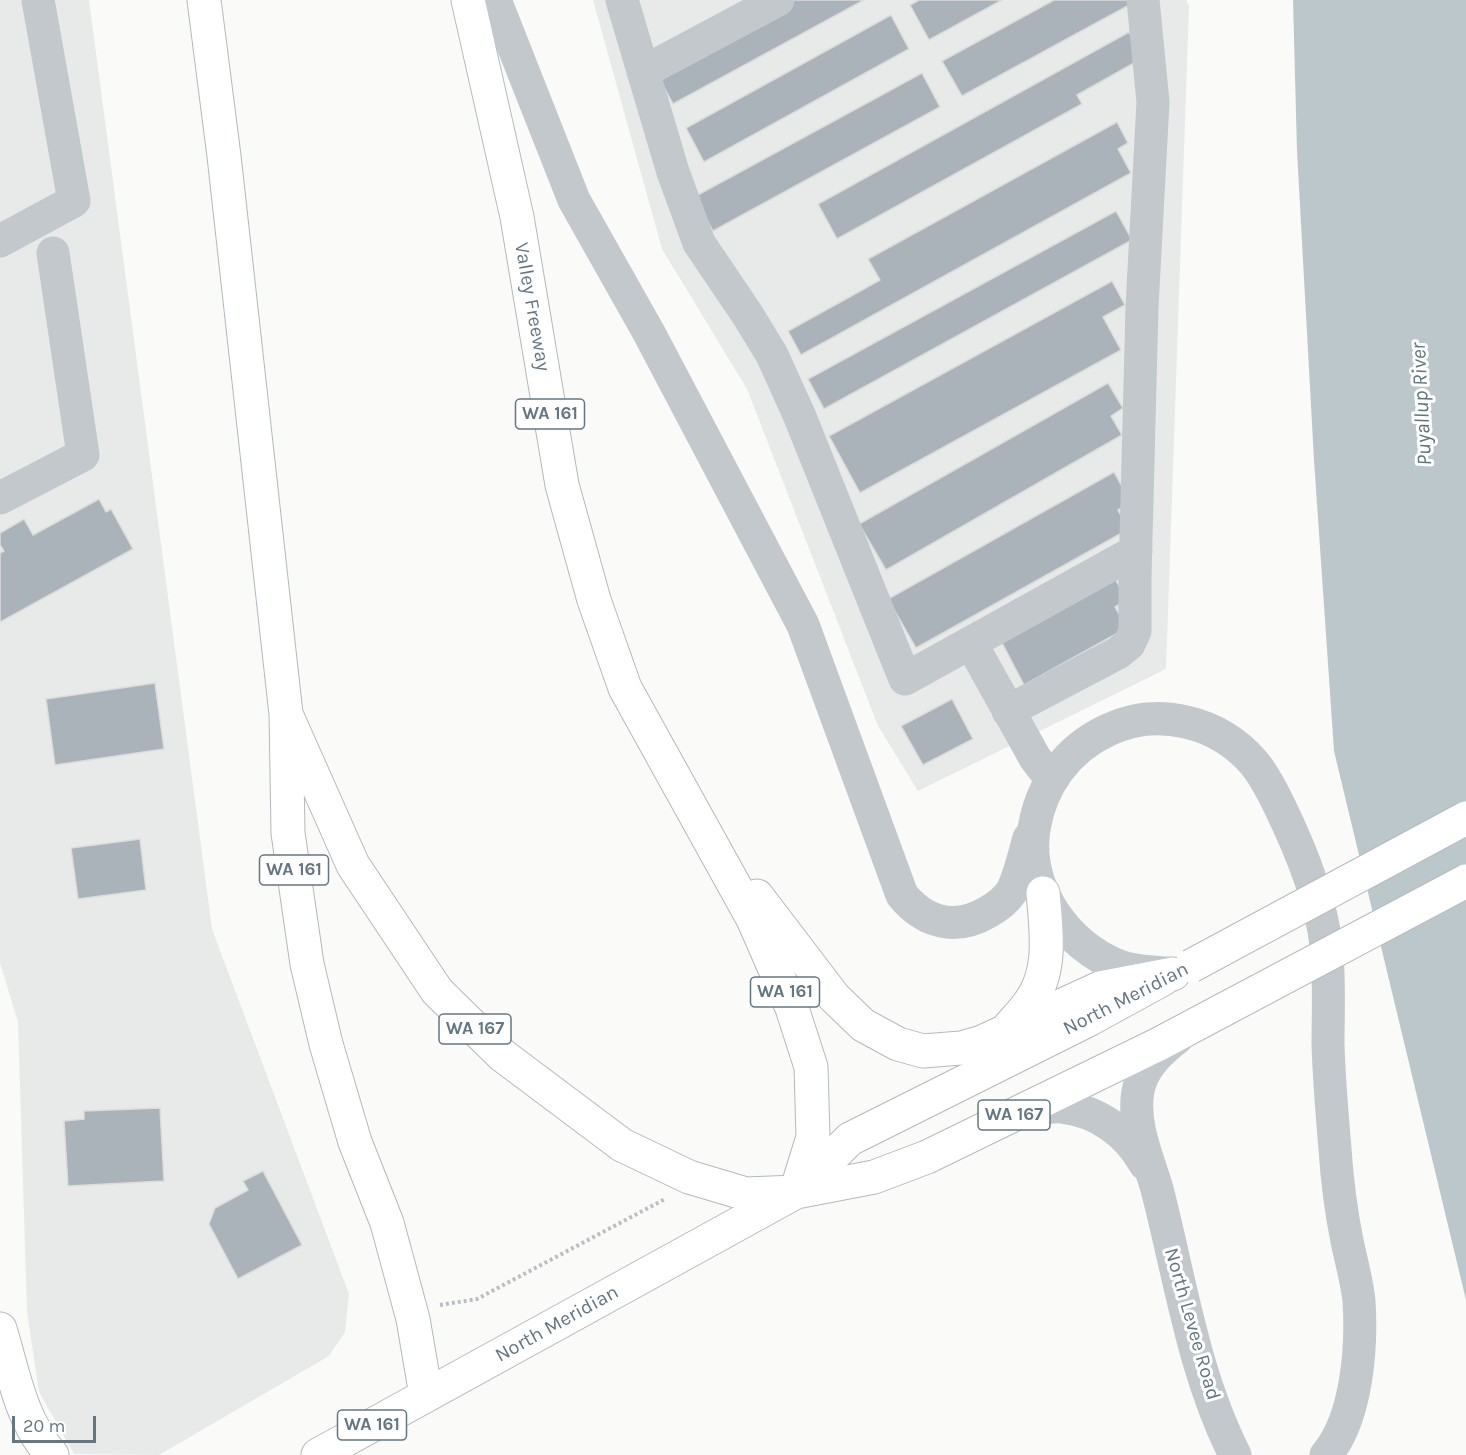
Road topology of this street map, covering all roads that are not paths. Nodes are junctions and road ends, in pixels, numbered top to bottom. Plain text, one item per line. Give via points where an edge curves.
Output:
1 (38, 0) edge
2 (204, 0) edge
3 (468, 0) edge
4 (495, 0) edge
5 (622, 0) edge
6 (777, 0) edge
7 (1143, 0) edge
8 (643, 72) junction
9 (0, 241) edge
10 (53, 253) dead end
11 (0, 498) edge
12 (1136, 551) junction
13 (970, 643) junction
14 (1008, 711) junction
15 (286, 714) junction
16 (1051, 779) junction
17 (691, 807) junction
18 (1037, 815) junction
19 (1466, 818) edge
20 (1466, 881) edge
21 (1043, 893) junction
22 (1182, 970) junction
23 (1191, 1028) junction
24 (1006, 1029) junction
25 (1024, 1110) junction
26 (1157, 1190) junction
27 (795, 1192) junction
28 (0, 1329) edge
29 (426, 1395) junction
30 (52, 1455) edge
31 (318, 1455) edge
32 (1235, 1455) edge
33 (1326, 1455) edge

1 - 9 street via 74,201
2 - 15 main road, WA 161
3 - 17 main road, Valley Freeway / WA 161 via 517,217 562,485 584,565 625,688
4 - 18 street via 574,200 803,625 902,895 912,908 940,920 957,923 986,913 1011,891
5 - 8 street
6 - 8 street
7 - 12 street via 1153,102 1142,307
8 - 13 street via 699,243 772,355 904,679
10 - 11 street via 83,455
12 - 13 street
12 - 14 street via 1136,632 1129,645
13 - 14 street
14 - 16 street
15 - 27 main road, WA 167 via 353,865 437,991 502,1055 621,1145 689,1177 746,1194
15 - 29 main road, WA 161 via 288,833 307,964 355,1142 387,1223 413,1319
16 - 18 street
16 - 33 street via 1077,749 1111,728 1149,719 1189,723 1225,738 1255,764 1296,839 1313,886 1326,944 1335,1154 1359,1300 1353,1392 1343,1426
17 - 24 main road via 806,963 863,1025 898,1044 923,1051 961,1048
17 - 27 main road, WA 161 via 753,919 792,1008 811,1067 813,1137
18 - 21 street via 1034,855
19 - 22 main road, North Meridian, bridge
20 - 23 main road, North Meridian / WA 167, bridge
21 - 22 street via 1073,937 1092,951 1140,971
21 - 24 main road via 1047,941 1041,983 1031,1002
22 - 24 main road via 1100,988
22 - 27 main road, North Meridian via 850,1139
23 - 25 main road, North Meridian / WA 167
23 - 26 street via 1159,1052 1138,1090 1137,1119
25 - 26 street via 1062,1107 1107,1122 1130,1141
25 - 27 main road, North Meridian / WA 167 via 874,1177
26 - 32 street, North Levee Road via 1202,1372
27 - 29 main road, North Meridian / WA 161
28 - 30 main road via 31,1425
29 - 31 main road, North Meridian / WA 161

